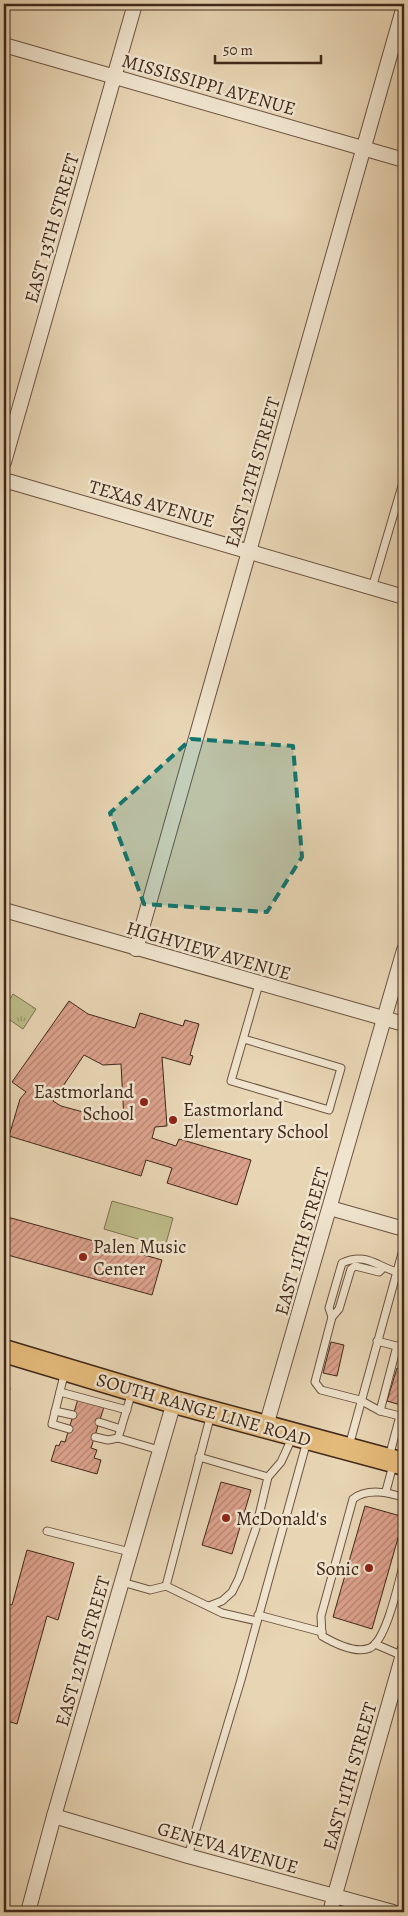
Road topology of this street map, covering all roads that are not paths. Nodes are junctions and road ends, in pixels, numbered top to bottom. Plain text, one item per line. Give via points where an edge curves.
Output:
1 (135, 4) edge
2 (404, 6) edge
3 (4, 45) edge
4 (114, 76) junction
5 (364, 148) junction
6 (404, 160) edge
7 (4, 462) edge
8 (404, 479) edge
9 (4, 480) edge
10 (249, 551) junction
11 (372, 588) junction
12 (404, 597) edge
13 (4, 910) edge
14 (136, 948) junction
15 (404, 950) edge
16 (259, 984) junction
17 (385, 1019) junction
18 (404, 1024) edge
19 (244, 1039) junction
20 (330, 1208) junction
21 (404, 1229) edge
22 (404, 1246) edge
23 (383, 1268) junction
24 (397, 1272) junction
25 (332, 1317) junction
26 (377, 1341) junction
27 (401, 1347) edge
28 (4, 1352) edge
29 (66, 1370) junction
30 (60, 1392) junction
31 (130, 1400) junction
32 (360, 1400) junction
33 (174, 1402) junction
34 (380, 1410) junction
35 (56, 1411) junction
36 (211, 1412) junction
37 (73, 1415) dead end
38 (402, 1417) edge
39 (99, 1422) dead end
40 (266, 1426) junction
41 (69, 1429) dead end
42 (121, 1429) junction
43 (300, 1436) junction
44 (95, 1437) dead end
45 (118, 1438) junction
46 (348, 1449) junction
47 (159, 1450) junction
48 (199, 1456) junction
49 (396, 1462) edge
50 (268, 1477) junction
51 (386, 1491) junction
52 (404, 1498) edge
53 (48, 1531) dead end
54 (130, 1552) junction
55 (404, 1562) edge
56 (122, 1582) junction
57 (166, 1586) junction
58 (209, 1606) junction
59 (258, 1618) junction
60 (322, 1632) junction
61 (374, 1644) junction
62 (403, 1654) edge
63 (54, 1816) junction
64 (188, 1856) junction
65 (335, 1896) junction
66 (28, 1912) edge
67 (330, 1912) edge
68 (393, 1912) edge

1 - 4 street, EAST 13TH STREET
2 - 5 street, EAST 12TH STREET
3 - 4 street, MISSISSIPPI AVENUE
4 - 5 street, MISSISSIPPI AVENUE
4 - 7 street, EAST 13TH STREET
5 - 6 street, MISSISSIPPI AVENUE
5 - 10 street, EAST 12TH STREET
8 - 11 lane
9 - 10 street, TEXAS AVENUE
10 - 11 street, TEXAS AVENUE
10 - 14 street, EAST 12TH STREET
11 - 12 street, TEXAS AVENUE
13 - 14 street, HIGHVIEW AVENUE
14 - 16 street, HIGHVIEW AVENUE
15 - 17 street, EAST 11TH STREET
16 - 17 street, HIGHVIEW AVENUE
16 - 19 lane
17 - 18 street, HIGHVIEW AVENUE
17 - 20 street, EAST 11TH STREET
19 - 19 lane via 231,1080 329,1110 341,1068
20 - 21 street
20 - 40 street, EAST 11TH STREET
22 - 24 lane
23 - 24 lane
23 - 25 lane via 379,1272 355,1266 339,1309
23 - 25 lane via 378,1263 355,1257 342,1262 329,1308
24 - 26 lane
25 - 32 lane via 315,1382 321,1390
26 - 27 lane
26 - 32 lane
27 - 34 lane
28 - 29 main road, SOUTH RANGE LINE ROAD
29 - 30 lane
29 - 31 main road, SOUTH RANGE LINE ROAD
30 - 31 lane
30 - 35 lane
31 - 33 main road, SOUTH RANGE LINE ROAD
31 - 42 lane
32 - 34 lane
32 - 46 lane
33 - 36 main road, SOUTH RANGE LINE ROAD
33 - 47 street, EAST 12TH STREET
34 - 38 lane
35 - 37 lane
35 - 41 lane via 52,1424
36 - 40 main road, SOUTH RANGE LINE ROAD
36 - 48 lane
38 - 49 lane
39 - 42 lane
40 - 43 main road, SOUTH RANGE LINE ROAD
42 - 45 lane
43 - 46 main road, SOUTH RANGE LINE ROAD
43 - 50 lane
43 - 59 lane
44 - 45 lane
45 - 47 lane
46 - 49 main road, SOUTH RANGE LINE ROAD
47 - 54 street, EAST 12TH STREET
48 - 50 lane
48 - 57 lane
49 - 51 lane
50 - 58 lane via 256,1528 239,1578 232,1592
51 - 52 lane
51 - 60 lane via 357,1495 353,1499 321,1616
53 - 54 lane
54 - 56 street, EAST 12TH STREET
55 - 61 lane via 383,1630
56 - 57 lane via 150,1590
56 - 63 street, EAST 12TH STREET
57 - 58 lane
58 - 59 lane via 222,1613
59 - 60 lane
59 - 64 lane
60 - 61 lane via 322,1636 337,1644 362,1650
61 - 62 lane
62 - 65 street, EAST 11TH STREET
63 - 64 street, GENEVA AVENUE
63 - 66 street, EAST 12TH STREET
64 - 65 street, GENEVA AVENUE
65 - 67 street, EAST 11TH STREET
65 - 68 street, GENEVA AVENUE

